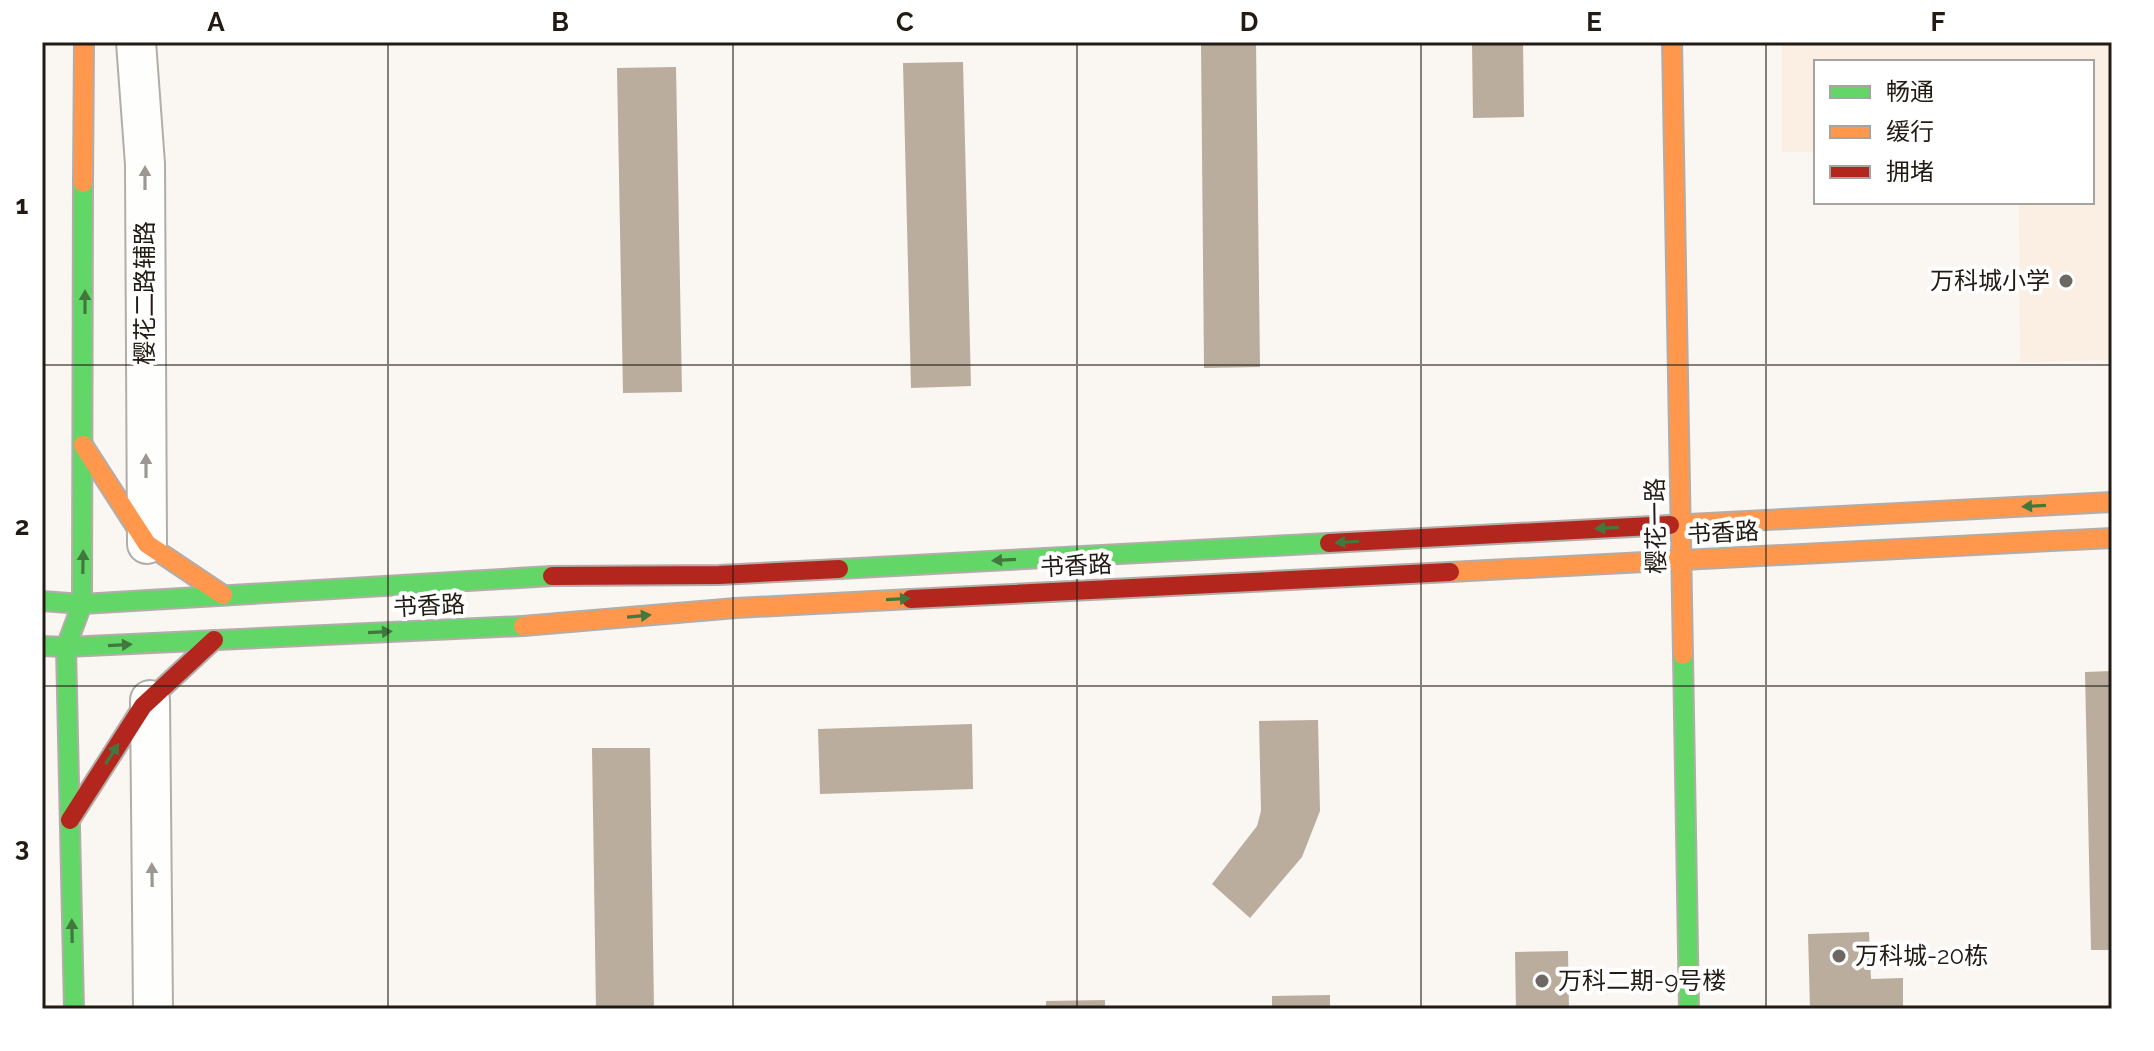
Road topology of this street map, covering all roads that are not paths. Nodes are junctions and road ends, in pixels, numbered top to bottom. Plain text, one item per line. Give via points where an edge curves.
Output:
1 (84, 42) edge
2 (136, 42) edge
3 (1672, 42) edge
4 (83, 445) junction
5 (2112, 502) edge
6 (1680, 524) junction
7 (2112, 538) edge
8 (147, 544) junction
9 (1681, 559) junction
10 (223, 595) junction
11 (42, 601) edge
12 (82, 604) junction
13 (214, 640) junction
14 (42, 646) edge
15 (66, 647) junction
16 (150, 700) junction
17 (70, 820) junction
18 (74, 1009) edge
19 (153, 1009) edge
20 (1689, 1009) edge

4 -> 1 street
8 -> 2 street, 樱花二路辅路 via 145,164
3 - 6 street, 樱花一路
4 - 8 street
12 -> 4 street
5 -> 6 street, 书香路
6 - 9 street, 樱花一路
6 -> 10 street, 书香路 via 719,575 549,576
7 - 9 street, 书香路
8 - 10 street
13 -> 9 street, 书香路
9 - 20 street, 樱花一路
10 - 12 street, 书香路
11 - 12 street, 书香路
12 - 15 street
15 -> 13 street, 书香路
13 - 16 street
14 - 15 street, 书香路
15 - 17 street
17 -> 16 street
19 -> 16 street
18 -> 17 street

